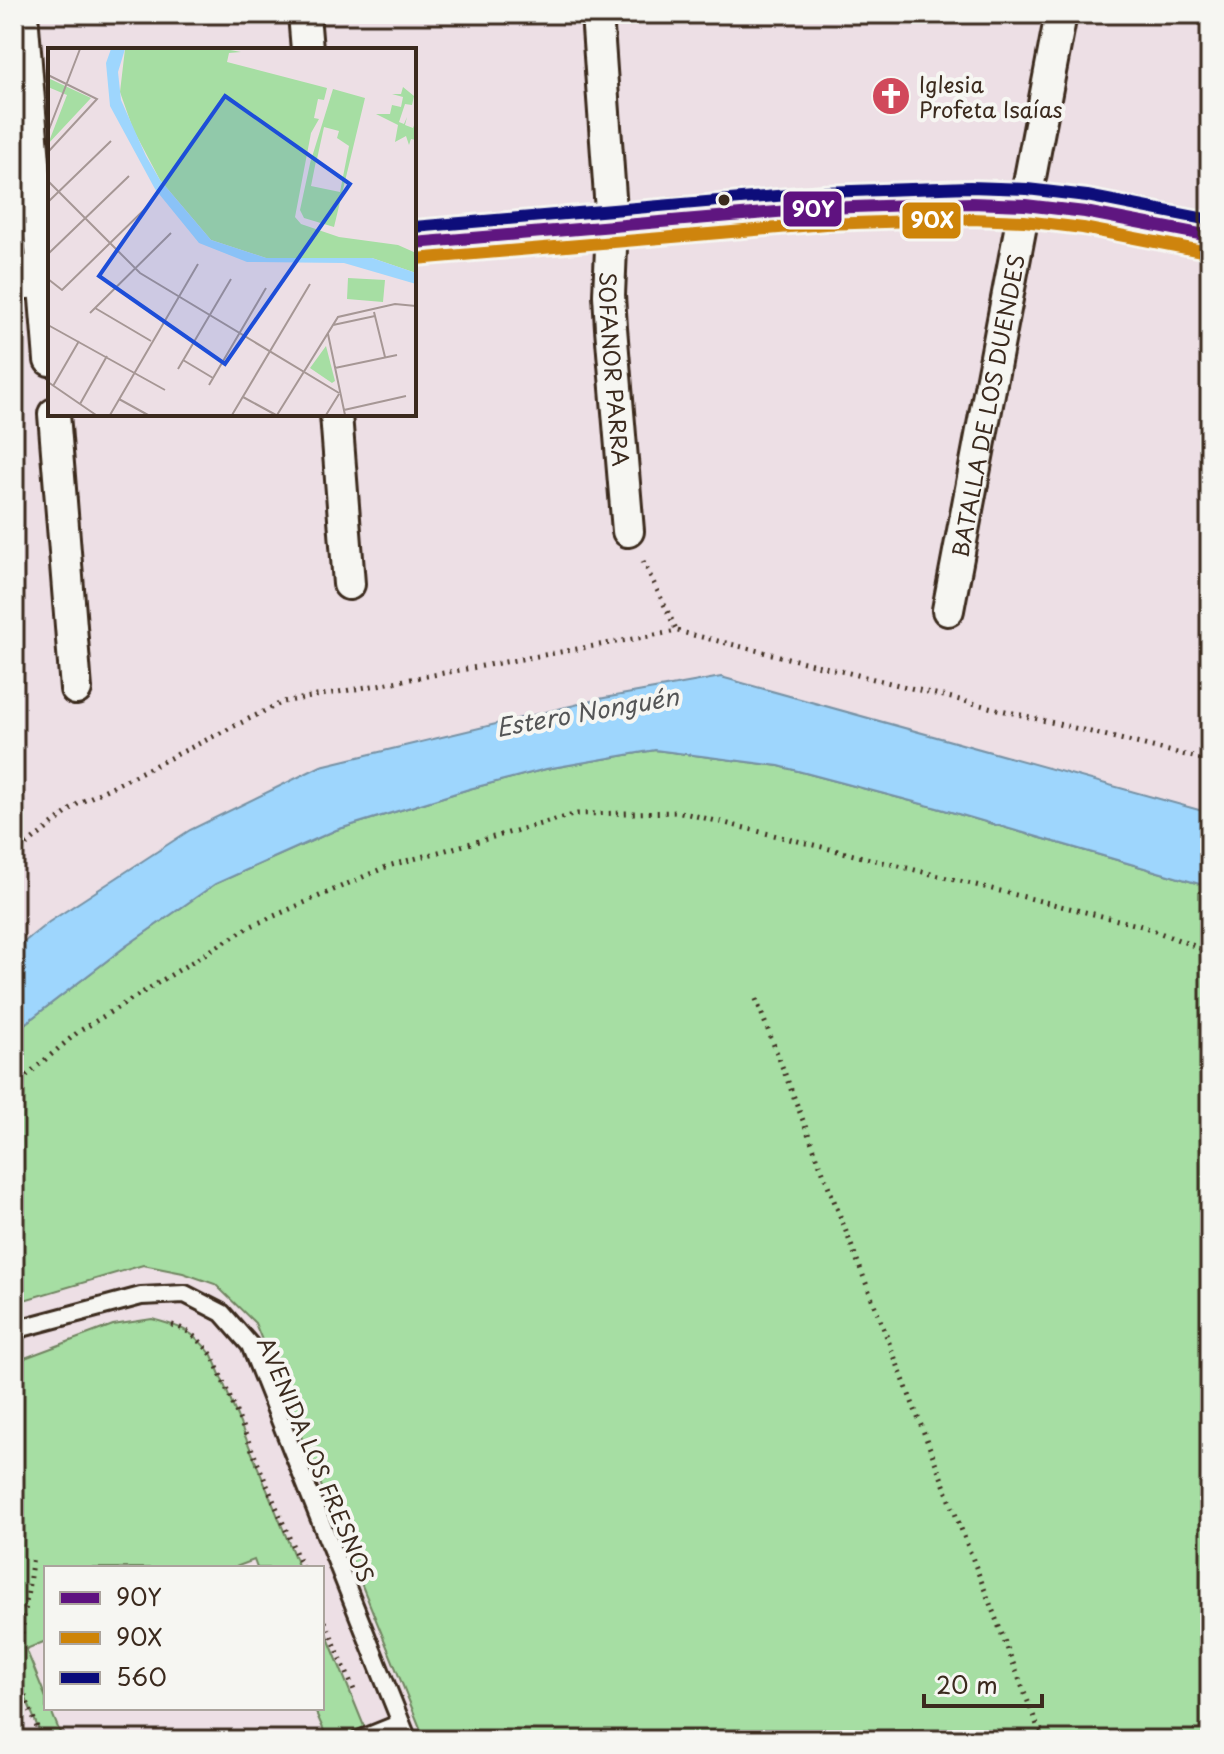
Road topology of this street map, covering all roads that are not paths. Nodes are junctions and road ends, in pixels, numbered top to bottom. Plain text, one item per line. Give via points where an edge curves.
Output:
1 (22, 14) edge
2 (304, 14) edge
3 (597, 14) edge
4 (1061, 14) edge
5 (307, 48) edge
6 (1025, 205) junction
7 (612, 225) junction
8 (1210, 236) edge
9 (416, 243) edge
10 (36, 276) edge
11 (48, 348) edge
12 (54, 416) edge
13 (336, 416) edge
14 (628, 531) road end
15 (349, 584) dead end
16 (948, 610) dead end
17 (76, 689) dead end
18 (14, 1330) edge
19 (401, 1723) junction
20 (366, 1737) edge
21 (408, 1740) edge

1 - 10 street
2 - 5 street
3 - 7 street, SOFANOR PARRA
4 - 6 street, BATALLA DE LOS DUENDES
6 - 7 street via 824,208
6 - 8 street
6 - 16 street, BATALLA DE LOS DUENDES
7 - 9 street
7 - 14 street, SOFANOR PARRA via 609,295
10 - 11 street
12 - 17 street
13 - 15 street
18 - 19 lane, AVENIDA LOS FRESNOS via 141,1296 185,1294 222,1313 250,1345
19 - 20 lane
19 - 21 lane, AVENIDA LOS FRESNOS

